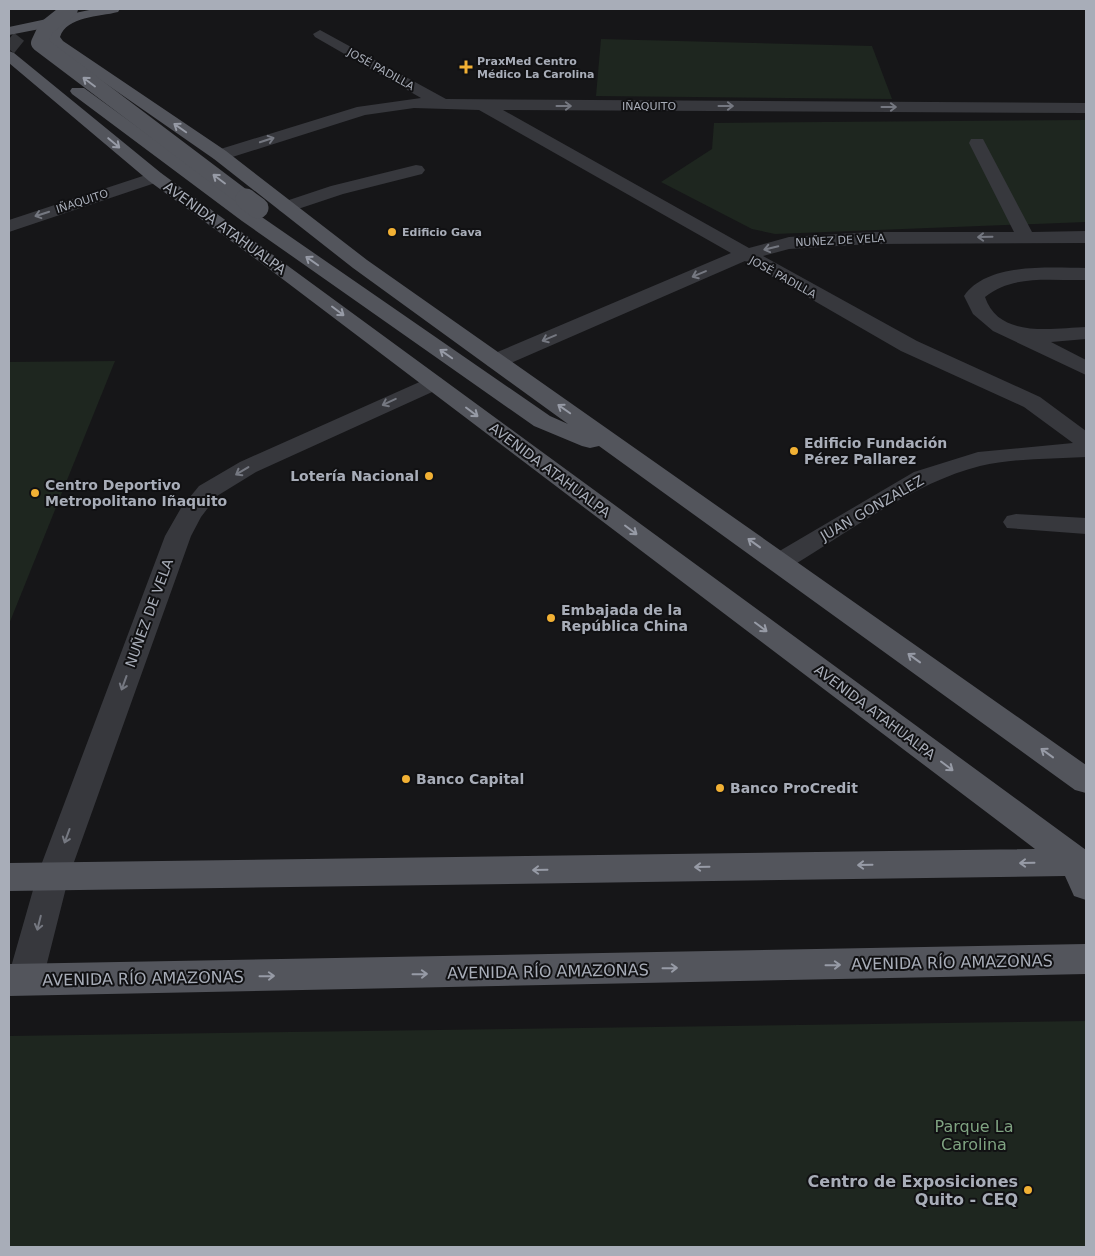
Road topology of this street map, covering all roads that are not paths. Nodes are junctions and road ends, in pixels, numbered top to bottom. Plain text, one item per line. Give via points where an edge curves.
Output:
1 (112, 9) edge
2 (69, 12) edge
3 (9, 21) edge
4 (9, 31) edge
5 (320, 34) dead end
6 (14, 52) edge
7 (442, 103) junction
8 (483, 105) junction
9 (1086, 108) edge
10 (978, 143) dead end
11 (220, 155) junction
12 (416, 170) dead end
13 (155, 177) junction
14 (286, 207) junction
15 (254, 213) junction
16 (9, 226) edge
17 (1025, 236) junction
18 (1086, 237) edge
19 (743, 254) junction
20 (271, 261) junction
21 (360, 264) junction
22 (1086, 274) edge
23 (1086, 333) edge
24 (1021, 335) junction
25 (496, 362) junction
26 (1086, 368) edge
27 (433, 383) junction
28 (1086, 442) edge
29 (1086, 450) edge
30 (640, 462) junction
31 (1016, 522) dead end
32 (1086, 526) edge
33 (780, 562) junction
34 (1086, 781) edge
35 (1083, 870) edge
36 (53, 876) junction
37 (9, 877) edge
38 (1086, 959) edge
39 (17, 980) edge

1 - 2 main road
2 - 3 main road
2 - 4 main road
11 -> 2 main road via 58,44 53,32
15 -> 2 main road, bridge via 39,43 45,28
5 - 7 street, JOSÉ PADILLA
6 -> 13 main road, AVENIDA ATAHUALPA
6 - 15 main road, AVENIDA ATAHUALPA
7 - 8 street, IÑAQUITO
11 -> 7 street, IÑAQUITO via 363,110
8 -> 9 street, IÑAQUITO via 542,101
8 - 19 street, JOSÉ PADILLA
10 - 17 street
11 - 14 main road
12 - 14 street
13 -> 16 street, IÑAQUITO
13 - 20 main road, AVENIDA ATAHUALPA
14 - 21 main road
15 - 20 main road
15 - 21 main road
30 -> 15 main road via 542,421
17 - 18 street, NUÑEZ DE VELA
17 -> 19 street, NUÑEZ DE VELA via 871,238 789,243
19 -> 25 street, NUÑEZ DE VELA
19 - 28 street, JOSÉ PADILLA via 908,346 1032,402
20 -> 27 main road, AVENIDA ATAHUALPA
21 - 25 main road
22 - 24 street via 1021,275 983,287 974,296 976,306 989,319
23 - 24 street
24 - 26 street
30 -> 25 main road
27 -> 35 main road, AVENIDA ATAHUALPA
27 -> 36 street, NUÑEZ DE VELA via 248,467 208,492 190,514 178,536
29 - 33 street, JUAN GONZALEZ via 978,459 923,477
33 -> 30 main road
31 - 32 street
34 -> 33 main road
35 -> 36 main road
36 - 37 main road
36 -> 39 street, NUÑEZ DE VELA
39 -> 38 main road, AVENIDA RÍO AMAZONAS

